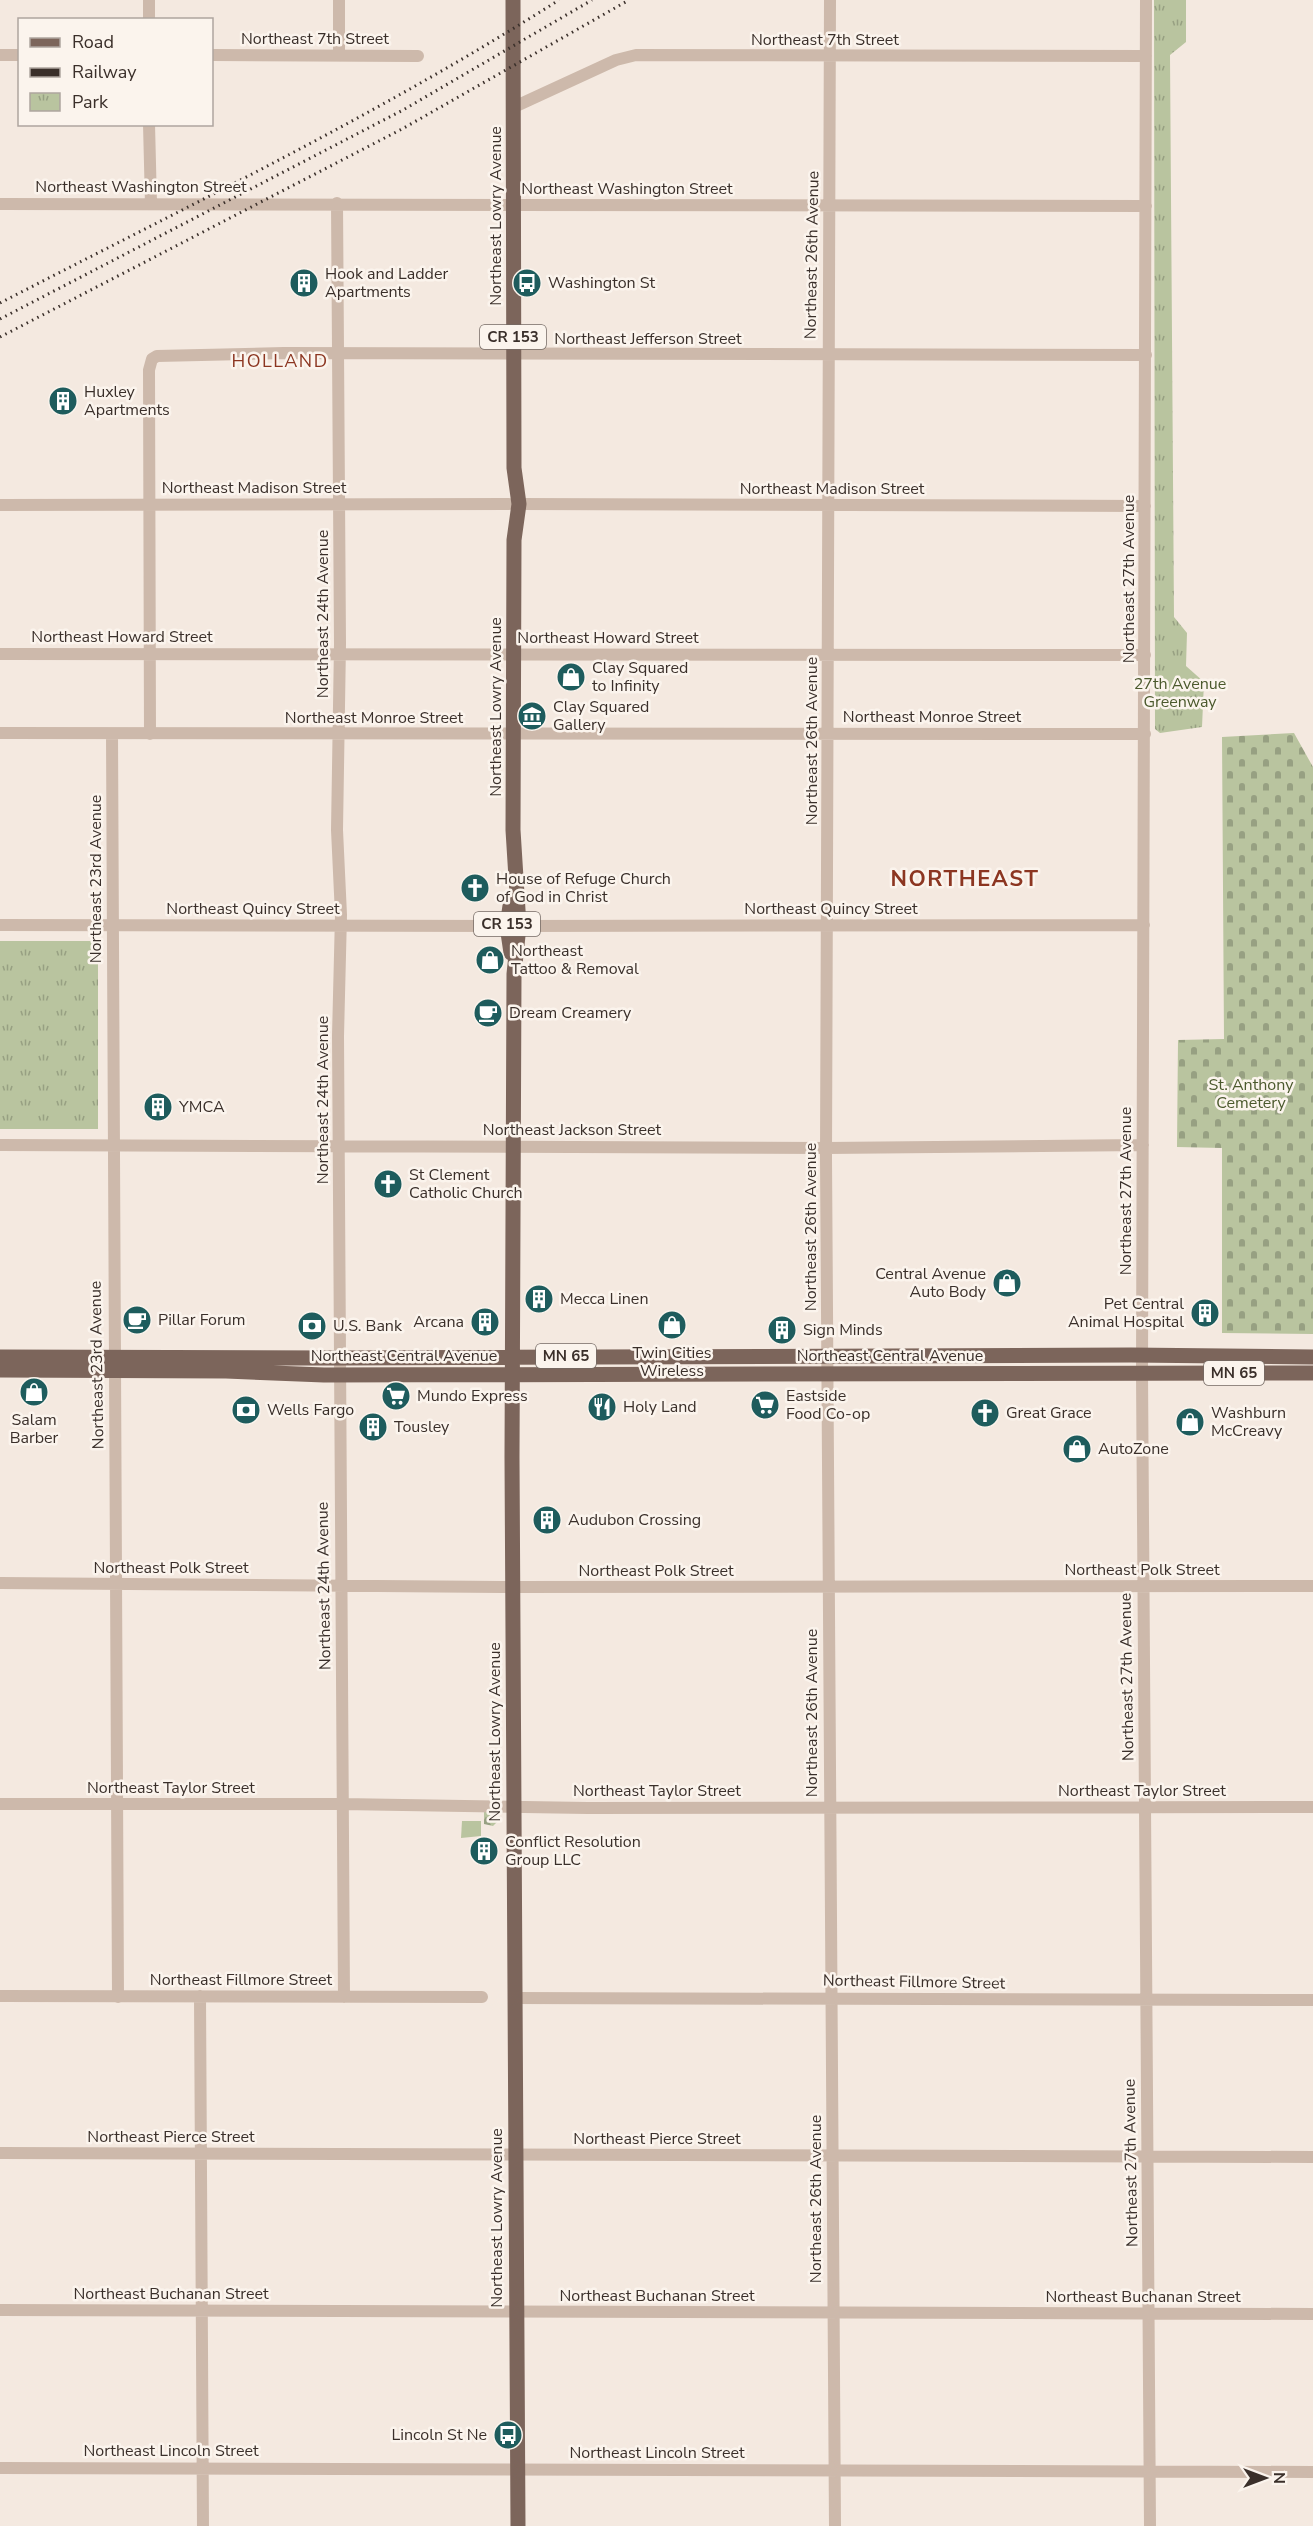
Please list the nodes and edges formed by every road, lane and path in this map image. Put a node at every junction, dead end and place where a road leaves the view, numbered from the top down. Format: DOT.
graph roads {
  1 [pos="149,0"];
  2 [pos="339,0"];
  3 [pos="513,0"];
  4 [pos="830,0"];
  5 [pos="1146,0"];
  6 [pos="149,18"];
  7 [pos="0,55"];
  8 [pos="18,55"];
  9 [pos="213,55"];
  10 [pos="339,55"];
  11 [pos="418,56"];
  12 [pos="830,56"];
  13 [pos="1146,56"];
  14 [pos="514,107"];
  15 [pos="149,126"];
  16 [pos="337,203"];
  17 [pos="0,204"];
  18 [pos="151,204"];
  19 [pos="514,205"];
  20 [pos="828,206"];
  21 [pos="1146,206"];
  22 [pos="340,354"];
  23 [pos="1146,355"];
  24 [pos="513,356"];
  25 [pos="827,357"];
  26 [pos="149,504"];
  27 [pos="340,504"];
  28 [pos="514,504"];
  29 [pos="0,505"];
  30 [pos="829,505"];
  31 [pos="1145,506"];
  32 [pos="340,653"];
  33 [pos="0,654"];
  34 [pos="151,654"];
  35 [pos="513,654"];
  36 [pos="829,655"];
  37 [pos="1145,655"];
  38 [pos="0,733"];
  39 [pos="112,734"];
  40 [pos="150,734"];
  41 [pos="338,734"];
  42 [pos="829,734"];
  43 [pos="1145,734"];
  44 [pos="514,735"];
  45 [pos="0,924"];
  46 [pos="828,925"];
  47 [pos="1144,925"];
  48 [pos="112,926"];
  49 [pos="341,926"];
  50 [pos="513,926"];
  51 [pos="0,1145"];
  52 [pos="114,1145"];
  53 [pos="1143,1145"];
  54 [pos="340,1146"];
  55 [pos="513,1146"];
  56 [pos="826,1148"];
  57 [pos="1143,1355"];
  58 [pos="512,1356"];
  59 [pos="828,1356"];
  60 [pos="0,1357"];
  61 [pos="1313,1357"];
  62 [pos="340,1358"];
  63 [pos="114,1364"];
  64 [pos="0,1370"];
  65 [pos="1142,1373"];
  66 [pos="1313,1373"];
  67 [pos="512,1374"];
  68 [pos="828,1374"];
  69 [pos="340,1375"];
  70 [pos="0,1584"];
  71 [pos="114,1585"];
  72 [pos="341,1585"];
  73 [pos="1313,1586"];
  74 [pos="513,1587"];
  75 [pos="828,1587"];
  76 [pos="1142,1587"];
  77 [pos="0,1804"];
  78 [pos="342,1804"];
  79 [pos="116,1805"];
  80 [pos="513,1806"];
  81 [pos="1313,1807"];
  82 [pos="829,1808"];
  83 [pos="1144,1808"];
  84 [pos="0,1996"];
  85 [pos="200,1996"];
  86 [pos="118,1997"];
  87 [pos="344,1997"];
  88 [pos="482,1997"];
  89 [pos="514,1998"];
  90 [pos="832,1998"];
  91 [pos="1145,2000"];
  92 [pos="1313,2000"];
  93 [pos="0,2153"];
  94 [pos="201,2153"];
  95 [pos="514,2155"];
  96 [pos="832,2156"];
  97 [pos="1147,2156"];
  98 [pos="1313,2157"];
  99 [pos="0,2310"];
  100 [pos="202,2311"];
  101 [pos="516,2312"];
  102 [pos="833,2313"];
  103 [pos="1149,2314"];
  104 [pos="1313,2314"];
  105 [pos="203,2467"];
  106 [pos="0,2468"];
  107 [pos="517,2469"];
  108 [pos="834,2470"];
  109 [pos="1150,2470"];
  110 [pos="1313,2472"];
  111 [pos="203,2526"];
  112 [pos="518,2526"];
  113 [pos="835,2526"];
  114 [pos="1150,2526"];
  1 -- 6 [label="street"];
  2 -- 10 [label="street"];
  3 -- 14 [label="main road, Northeast Lowry Avenue / CR 153"];
  4 -- 12 [label="street, Northeast 26th Avenue"];
  5 -- 13 [label="street, Northeast 27th Avenue"];
  7 -- 8 [label="street"];
  9 -- 10 [label="street, Northeast 7th Street"];
  10 -- 11 [label="street, Northeast 7th Street"];
  12 -- 13 [label="street, Northeast 7th Street"];
  12 -- 14 [label="street, Northeast 7th Street"];
  12 -- 20 [label="street, Northeast 26th Avenue"];
  13 -- 21 [label="street, Northeast 27th Avenue"];
  14 -- 19 [label="main road, Northeast Lowry Avenue / CR 153"];
  15 -- 18 [label="street"];
  16 -- 18 [label="street, Northeast Washington Street"];
  16 -- 19 [label="street, Northeast Washington Street"];
  16 -- 22 [label="street, Northeast 24th Avenue"];
  17 -- 18 [label="street, Northeast Washington Street"];
  19 -- 20 [label="street, Northeast Washington Street"];
  19 -- 24 [label="main road, Northeast Lowry Avenue / CR 153"];
  20 -- 21 [label="street, Northeast Washington Street"];
  20 -- 25 [label="street, Northeast 26th Avenue"];
  21 -- 23 [label="street, Northeast 27th Avenue"];
  22 -- 24 [label="street, Northeast Jefferson Street"];
  22 -- 26 [label="street, Northeast Jefferson Street"];
  22 -- 27 [label="street, Northeast 24th Avenue"];
  23 -- 25 [label="street, Northeast Jefferson Street"];
  23 -- 31 [label="street, Northeast 27th Avenue"];
  24 -- 25 [label="street, Northeast Jefferson Street"];
  24 -- 28 [label="main road, Northeast Lowry Avenue / CR 153"];
  25 -- 30 [label="street, Northeast 26th Avenue"];
  26 -- 27 [label="street, Northeast Madison Street"];
  26 -- 29 [label="street, Northeast Madison Street"];
  26 -- 34 [label="street"];
  27 -- 28 [label="street, Northeast Madison Street"];
  27 -- 32 [label="street, Northeast 24th Avenue"];
  28 -- 30 [label="street, Northeast Madison Street"];
  28 -- 35 [label="main road, Northeast Lowry Avenue / CR 153"];
  30 -- 31 [label="street, Northeast Madison Street"];
  30 -- 36 [label="street, Northeast 26th Avenue"];
  31 -- 37 [label="street, Northeast 27th Avenue"];
  32 -- 34 [label="street, Northeast Howard Street"];
  32 -- 35 [label="street, Northeast Howard Street"];
  32 -- 41 [label="street, Northeast 24th Avenue"];
  33 -- 34 [label="street, Northeast Howard Street"];
  34 -- 40 [label="street"];
  35 -- 36 [label="street, Northeast Howard Street"];
  35 -- 44 [label="main road, Northeast Lowry Avenue / CR 153"];
  36 -- 37 [label="street, Northeast Howard Street"];
  36 -- 42 [label="street, Northeast 26th Avenue"];
  37 -- 43 [label="street, Northeast 27th Avenue"];
  38 -- 39 [label="street, Northeast Monroe Street"];
  39 -- 40 [label="street, Northeast Monroe Street"];
  39 -- 48 [label="street, Northeast 23rd Avenue"];
  40 -- 41 [label="street, Northeast Monroe Street"];
  41 -- 44 [label="street, Northeast Monroe Street"];
  41 -- 49 [label="street, Northeast 24th Avenue"];
  42 -- 43 [label="street, Northeast Monroe Street"];
  42 -- 44 [label="street, Northeast Monroe Street"];
  42 -- 46 [label="street, Northeast 26th Avenue"];
  43 -- 47 [label="street, Northeast 27th Avenue"];
  44 -- 50 [label="main road, Northeast Lowry Avenue / CR 153"];
  45 -- 48 [label="street, Northeast Quincy Street"];
  46 -- 47 [label="street, Northeast Quincy Street"];
  46 -- 50 [label="street, Northeast Quincy Street"];
  46 -- 56 [label="street, Northeast 26th Avenue"];
  47 -- 53 [label="street, Northeast 27th Avenue"];
  48 -- 49 [label="street, Northeast Quincy Street"];
  48 -- 52 [label="street, Northeast 23rd Avenue"];
  49 -- 50 [label="street, Northeast Quincy Street"];
  49 -- 54 [label="street, Northeast 24th Avenue"];
  50 -- 55 [label="main road, Northeast Lowry Avenue / CR 153"];
  51 -- 52 [label="street, Northeast Jackson Street"];
  52 -- 54 [label="street, Northeast Jackson Street"];
  52 -- 63 [label="street, Northeast 23rd Avenue"];
  53 -- 56 [label="street, Northeast Jackson Street"];
  53 -- 57 [label="street, Northeast 27th Avenue"];
  54 -- 55 [label="street, Northeast Jackson Street"];
  54 -- 62 [label="street, Northeast 24th Avenue"];
  55 -- 56 [label="street, Northeast Jackson Street"];
  55 -- 58 [label="main road, Northeast Lowry Avenue / CR 153"];
  56 -- 59 [label="street, Northeast 26th Avenue"];
  57 -- 59 [label="main road, Northeast Central Avenue / MN 65"];
  57 -- 61 [label="main road, Northeast Central Avenue / MN 65"];
  57 -- 65 [label="street, Northeast 27th Avenue"];
  58 -- 59 [label="main road, Northeast Central Avenue / MN 65"];
  58 -- 62 [label="main road, Northeast Central Avenue / MN 65"];
  58 -- 67 [label="main road, Northeast Lowry Avenue / CR 153"];
  59 -- 68 [label="street, Northeast 26th Avenue"];
  60 -- 63 [label="main road, Northeast Central Avenue / MN 65"];
  62 -- 63 [label="main road, Northeast Central Avenue / MN 65"];
  62 -- 69 [label="street, Northeast 24th Avenue"];
  63 -- 64 [label="main road, Northeast Central Avenue / MN 65"];
  63 -- 69 [label="main road, Northeast Central Avenue / MN 65"];
  63 -- 71 [label="street, Northeast 23rd Avenue"];
  65 -- 66 [label="main road, Northeast Central Avenue / MN 65"];
  65 -- 68 [label="main road, Northeast Central Avenue / MN 65"];
  65 -- 76 [label="street, Northeast 27th Avenue"];
  67 -- 68 [label="main road, Northeast Central Avenue / MN 65"];
  67 -- 69 [label="main road, Northeast Central Avenue / MN 65"];
  67 -- 74 [label="main road, Northeast Lowry Avenue / CR 153"];
  68 -- 75 [label="street, Northeast 26th Avenue"];
  69 -- 72 [label="street, Northeast 24th Avenue"];
  70 -- 71 [label="street, Northeast Polk Street"];
  71 -- 72 [label="street, Northeast Polk Street"];
  71 -- 79 [label="street, Northeast 23rd Avenue"];
  72 -- 74 [label="street, Northeast Polk Street"];
  72 -- 78 [label="street, Northeast 24th Avenue"];
  73 -- 76 [label="street, Northeast Polk Street"];
  74 -- 75 [label="street, Northeast Polk Street"];
  74 -- 80 [label="main road, Northeast Lowry Avenue / CR 153"];
  75 -- 76 [label="street, Northeast Polk Street"];
  75 -- 82 [label="street, Northeast 26th Avenue"];
  76 -- 83 [label="street, Northeast 27th Avenue"];
  77 -- 79 [label="street, Northeast Taylor Street"];
  78 -- 79 [label="street, Northeast Taylor Street"];
  78 -- 80 [label="street, Northeast Taylor Street"];
  78 -- 87 [label="street, Northeast 24th Avenue"];
  79 -- 86 [label="street, Northeast 23rd Avenue"];
  80 -- 82 [label="street, Northeast Taylor Street"];
  80 -- 89 [label="main road, Northeast Lowry Avenue / CR 153"];
  81 -- 83 [label="street, Northeast Taylor Street"];
  82 -- 83 [label="street, Northeast Taylor Street"];
  82 -- 90 [label="street, Northeast 26th Avenue"];
  83 -- 91 [label="street, Northeast 27th Avenue"];
  84 -- 86 [label="street, Northeast Fillmore Street"];
  85 -- 86 [label="street, Northeast Fillmore Street"];
  85 -- 87 [label="street, Northeast Fillmore Street"];
  85 -- 94 [label="street"];
  87 -- 88 [label="street, Northeast Fillmore Street"];
  89 -- 90 [label="street, Northeast Fillmore Street"];
  89 -- 95 [label="main road, Northeast Lowry Avenue / CR 153"];
  90 -- 91 [label="street, Northeast Fillmore Street"];
  90 -- 96 [label="street, Northeast 26th Avenue"];
  91 -- 92 [label="street, Northeast Fillmore Street"];
  91 -- 97 [label="street, Northeast 27th Avenue"];
  93 -- 94 [label="street, Northeast Pierce Street"];
  94 -- 95 [label="street, Northeast Pierce Street"];
  94 -- 100 [label="street"];
  95 -- 96 [label="street, Northeast Pierce Street"];
  95 -- 101 [label="main road, Northeast Lowry Avenue / CR 153"];
  96 -- 97 [label="street, Northeast Pierce Street"];
  96 -- 102 [label="street, Northeast 26th Avenue"];
  97 -- 98 [label="street, Northeast Pierce Street"];
  97 -- 103 [label="street, Northeast 27th Avenue"];
  99 -- 100 [label="street, Northeast Buchanan Street"];
  100 -- 101 [label="street, Northeast Buchanan Street"];
  100 -- 105 [label="street"];
  101 -- 102 [label="street, Northeast Buchanan Street"];
  101 -- 107 [label="main road, Northeast Lowry Avenue / CR 153"];
  102 -- 103 [label="street, Northeast Buchanan Street"];
  102 -- 108 [label="street, Northeast 26th Avenue"];
  103 -- 104 [label="street, Northeast Buchanan Street"];
  103 -- 109 [label="street, Northeast 27th Avenue"];
  105 -- 106 [label="street, Northeast Lincoln Street"];
  105 -- 107 [label="street, Northeast Lincoln Street"];
  105 -- 111 [label="street"];
  107 -- 108 [label="street, Northeast Lincoln Street"];
  107 -- 112 [label="main road, Northeast Lowry Avenue / CR 153"];
  108 -- 109 [label="street, Northeast Lincoln Street"];
  108 -- 113 [label="street, Northeast 26th Avenue"];
  109 -- 110 [label="street, Northeast Lincoln Street"];
  109 -- 114 [label="street, Northeast 27th Avenue"];
}
